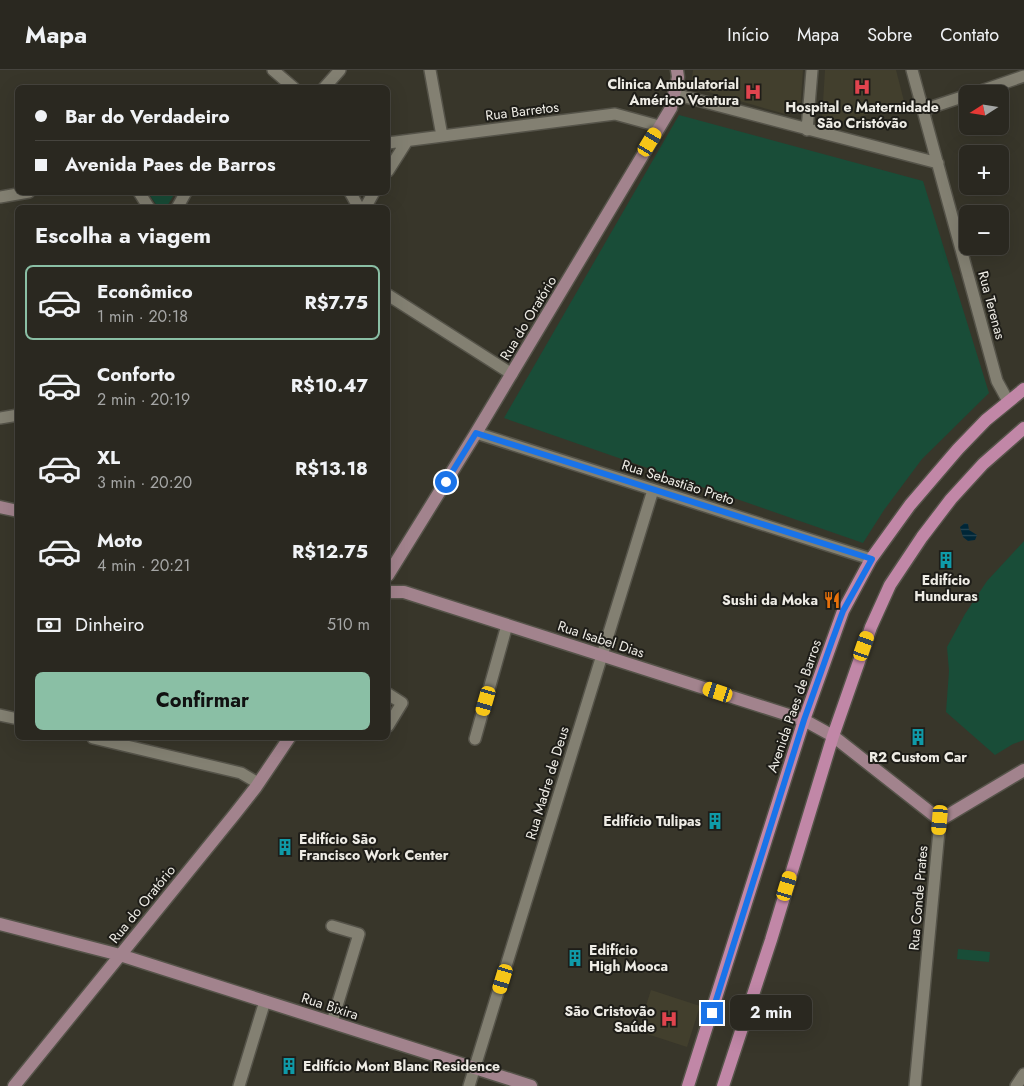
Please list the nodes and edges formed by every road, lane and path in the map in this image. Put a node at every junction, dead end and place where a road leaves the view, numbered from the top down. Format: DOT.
graph roads {
  1 [pos="273,70"];
  2 [pos="340,70"];
  3 [pos="430,70"];
  4 [pos="677,70"];
  5 [pos="812,70"];
  6 [pos="912,70"];
  7 [pos="1024,76"];
  8 [pos="290,85"];
  9 [pos="327,85"];
  10 [pos="998,85"];
  11 [pos="674,94"];
  12 [pos="959,98"];
  13 [pos="923,110"];
  14 [pos="659,126"];
  15 [pos="807,130"];
  16 [pos="442,136"];
  17 [pos="407,141"];
  18 [pos="390,143"];
  19 [pos="938,163"];
  20 [pos="390,169"];
  21 [pos="15,194"];
  22 [pos="0,197"];
  23 [pos="390,297"];
  24 [pos="512,374"];
  25 [pos="1024,389"];
  26 [pos="1008,401"];
  27 [pos="15,416"];
  28 [pos="0,418"];
  29 [pos="1024,428"];
  30 [pos="476,433"];
  31 [pos="653,490"];
  32 [pos="0,507"];
  33 [pos="15,510"];
  34 [pos="872,559"];
  35 [pos="390,572"];
  36 [pos="390,592"];
  37 [pos="507,625"];
  38 [pos="603,655"];
  39 [pos="390,695"];
  40 [pos="0,715"];
  41 [pos="15,718"];
  42 [pos="804,720"];
  43 [pos="390,723"];
  44 [pos="833,736"];
  45 [pos="101,740"];
  46 [pos="288,740"];
  47 [pos="475,740"];
  48 [pos="1024,770"];
  49 [pos="258,783"];
  50 [pos="940,820"];
  51 [pos="0,924"];
  52 [pos="332,926"];
  53 [pos="120,955"];
  54 [pos="265,1001"];
  55 [pos="332,1022"];
  56 [pos="475,1068"];
  57 [pos="1024,1074"];
  58 [pos="14,1086"];
  59 [pos="238,1086"];
  60 [pos="469,1086"];
  61 [pos="531,1086"];
  62 [pos="688,1086"];
  63 [pos="723,1086"];
  64 [pos="915,1086"];
  65 [pos="1016,1086"];
  1 -- 8 [label="street"];
  2 -- 9 [label="street"];
  3 -- 16 [label="street"];
  4 -- 11 [label="street, Rua do Oratório"];
  5 -- 15 [label="street"];
  6 -- 13 [label="street, Rua Terenas"];
  7 -- 10 [label="street"];
  11 -- 14 [label="street, Rua do Oratório"];
  11 -- 15 [label="street"];
  12 -- 13 [label="street"];
  13 -- 19 [label="street, Rua Terenas"];
  14 -- 16 [label="street, Rua Barretos"];
  14 -- 24 [label="street, Rua do Oratório"];
  15 -- 19 [label="street"];
  16 -- 17 [label="street, Rua Barretos"];
  17 -- 18 [label="street, Rua Barretos"];
  17 -- 20 [label="street"];
  19 -- 26 [label="street, Rua Terenas"];
  21 -- 22 [label="street"];
  23 -- 24 [label="street"];
  24 -- 30 [label="street, Rua do Oratório"];
  25 -- 26 [label="main road, Avenida Paes de Barros"];
  26 -- 34 [label="main road, Avenida Paes de Barros"];
  27 -- 28 [label="street"];
  29 -- 44 [label="main road"];
  30 -- 31 [label="street, Rua Sebastião Preto"];
  30 -- 35 [label="street, Rua do Oratório"];
  31 -- 34 [label="street, Rua Sebastião Preto"];
  31 -- 38 [label="street, Rua Madre de Deus"];
  32 -- 33 [label="street"];
  34 -- 42 [label="main road, Avenida Paes de Barros"];
  36 -- 37 [label="street, Rua Isabel Dias"];
  37 -- 38 [label="street, Rua Isabel Dias"];
  37 -- 47 [label="street"];
  38 -- 42 [label="street, Rua Isabel Dias"];
  38 -- 56 [label="street, Rua Madre de Deus"];
  39 -- 43 [label="street"];
  40 -- 41 [label="street"];
  42 -- 44 [label="street"];
  42 -- 62 [label="main road, Avenida Paes de Barros"];
  44 -- 50 [label="street"];
  44 -- 63 [label="main road"];
  45 -- 49 [label="street"];
  46 -- 49 [label="street, Rua do Oratório"];
  48 -- 50 [label="street"];
  49 -- 53 [label="street, Rua do Oratório"];
  50 -- 64 [label="street, Rua Conde Prates"];
  51 -- 53 [label="street, Rua Bixira"];
  52 -- 55 [label="street"];
  53 -- 54 [label="street, Rua Bixira"];
  53 -- 58 [label="street, Rua do Oratório"];
  54 -- 55 [label="street, Rua Bixira"];
  54 -- 59 [label="street"];
  55 -- 56 [label="street, Rua Bixira"];
  56 -- 60 [label="street, Rua Madre de Deus"];
  56 -- 61 [label="street, Rua Bixira"];
  57 -- 65 [label="street"];
}
